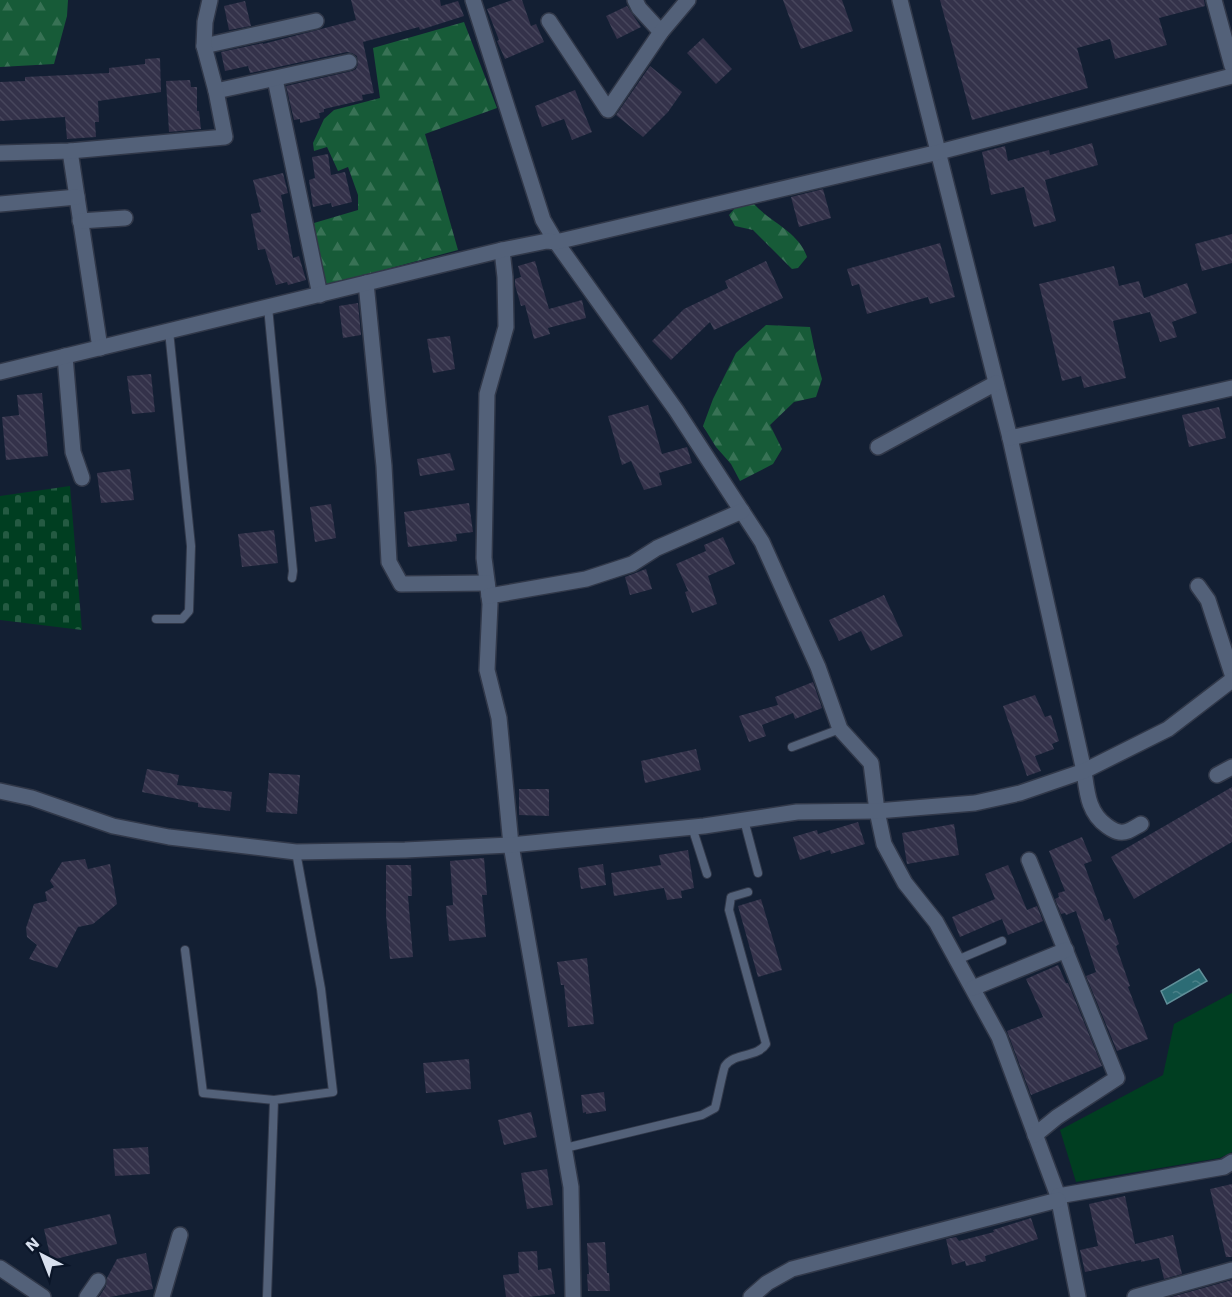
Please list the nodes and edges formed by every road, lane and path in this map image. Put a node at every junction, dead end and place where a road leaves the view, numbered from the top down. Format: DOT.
graph roads {
  1 [pos="210,0"];
  2 [pos="473,0"];
  3 [pos="635,0"];
  4 [pos="687,0"];
  5 [pos="900,0"];
  6 [pos="1214,0"];
  7 [pos="316,21"];
  8 [pos="549,21"];
  9 [pos="661,32"];
  10 [pos="204,46"];
  11 [pos="349,62"];
  12 [pos="1232,66"];
  13 [pos="1232,76"];
  14 [pos="274,79"];
  15 [pos="216,92"];
  16 [pos="70,151"];
  17 [pos="939,152"];
  18 [pos="0,153"];
  19 [pos="77,197"];
  20 [pos="0,204"];
  21 [pos="125,218"];
  22 [pos="80,221"];
  23 [pos="556,242"];
  24 [pos="502,250"];
  25 [pos="366,283"];
  26 [pos="320,295"];
  27 [pos="268,307"];
  28 [pos="169,331"];
  29 [pos="100,348"];
  30 [pos="65,356"];
  31 [pos="0,372"];
  32 [pos="996,383"];
  33 [pos="1232,388"];
  34 [pos="1010,438"];
  35 [pos="878,447"];
  36 [pos="81,478"];
  37 [pos="742,511"];
  38 [pos="292,578"];
  39 [pos="1198,586"];
  40 [pos="488,590"];
  41 [pos="156,619"];
  42 [pos="1232,674"];
  43 [pos="1232,680"];
  44 [pos="840,729"];
  45 [pos="792,747"];
  46 [pos="1232,767"];
  47 [pos="1084,771"];
  48 [pos="1216,775"];
  49 [pos="0,791"];
  50 [pos="877,811"];
  51 [pos="744,820"];
  52 [pos="1141,824"];
  53 [pos="692,827"];
  54 [pos="511,845"];
  55 [pos="296,852"];
  56 [pos="1029,860"];
  57 [pos="758,873"];
  58 [pos="707,874"];
  59 [pos="748,892"];
  60 [pos="1002,941"];
  61 [pos="185,950"];
  62 [pos="1066,950"];
  63 [pos="957,960"];
  64 [pos="974,988"];
  65 [pos="274,1100"];
  66 [pos="1035,1135"];
  67 [pos="565,1148"];
  68 [pos="1232,1162"];
  69 [pos="1058,1198"];
  70 [pos="180,1235"];
  71 [pos="0,1268"];
  72 [pos="1232,1270"];
  73 [pos="98,1281"];
  74 [pos="23,1291"];
  75 [pos="43,1297"];
  76 [pos="87,1297"];
  77 [pos="162,1297"];
  78 [pos="267,1297"];
  79 [pos="573,1297"];
  80 [pos="751,1297"];
  81 [pos="1078,1297"];
  82 [pos="1135,1297"];
  1 -- 10 [label="street"];
  2 -- 23 [label="street"];
  3 -- 9 [label="street"];
  4 -- 9 [label="street"];
  5 -- 17 [label="street"];
  6 -- 12 [label="street"];
  7 -- 10 [label="street"];
  8 -- 9 [label="street"];
  10 -- 15 [label="street"];
  11 -- 14 [label="street"];
  13 -- 17 [label="street"];
  14 -- 15 [label="street"];
  14 -- 26 [label="street"];
  15 -- 16 [label="street"];
  16 -- 18 [label="street"];
  16 -- 19 [label="street"];
  17 -- 23 [label="street"];
  17 -- 32 [label="street"];
  19 -- 20 [label="street"];
  19 -- 22 [label="street"];
  21 -- 22 [label="street"];
  22 -- 29 [label="street"];
  23 -- 24 [label="street"];
  23 -- 37 [label="street"];
  24 -- 25 [label="street"];
  24 -- 40 [label="street"];
  25 -- 26 [label="street"];
  25 -- 40 [label="street"];
  26 -- 27 [label="street"];
  27 -- 28 [label="street"];
  27 -- 38 [label="lane"];
  28 -- 29 [label="street"];
  28 -- 41 [label="lane"];
  29 -- 30 [label="street"];
  30 -- 31 [label="street"];
  30 -- 36 [label="street"];
  32 -- 34 [label="street"];
  32 -- 35 [label="street"];
  33 -- 34 [label="street"];
  34 -- 47 [label="street"];
  37 -- 40 [label="street"];
  37 -- 44 [label="street"];
  39 -- 42 [label="street"];
  40 -- 54 [label="street"];
  43 -- 47 [label="street"];
  44 -- 45 [label="lane"];
  44 -- 50 [label="street"];
  46 -- 48 [label="street"];
  47 -- 50 [label="street"];
  47 -- 52 [label="street"];
  49 -- 55 [label="street"];
  50 -- 51 [label="street"];
  50 -- 63 [label="street"];
  51 -- 53 [label="street"];
  51 -- 57 [label="lane"];
  53 -- 54 [label="street"];
  53 -- 58 [label="lane"];
  54 -- 55 [label="street"];
  54 -- 67 [label="street"];
  55 -- 65 [label="lane"];
  56 -- 62 [label="street"];
  59 -- 67 [label="lane"];
  60 -- 63 [label="lane"];
  61 -- 65 [label="lane"];
  62 -- 64 [label="street"];
  62 -- 66 [label="street"];
  63 -- 64 [label="street"];
  64 -- 66 [label="street"];
  65 -- 78 [label="lane"];
  66 -- 69 [label="street"];
  67 -- 79 [label="street"];
  68 -- 69 [label="street"];
  69 -- 80 [label="street"];
  69 -- 81 [label="street"];
  70 -- 77 [label="street"];
  71 -- 74 [label="street"];
  72 -- 82 [label="street"];
  73 -- 76 [label="street"];
  74 -- 75 [label="street"];
}
